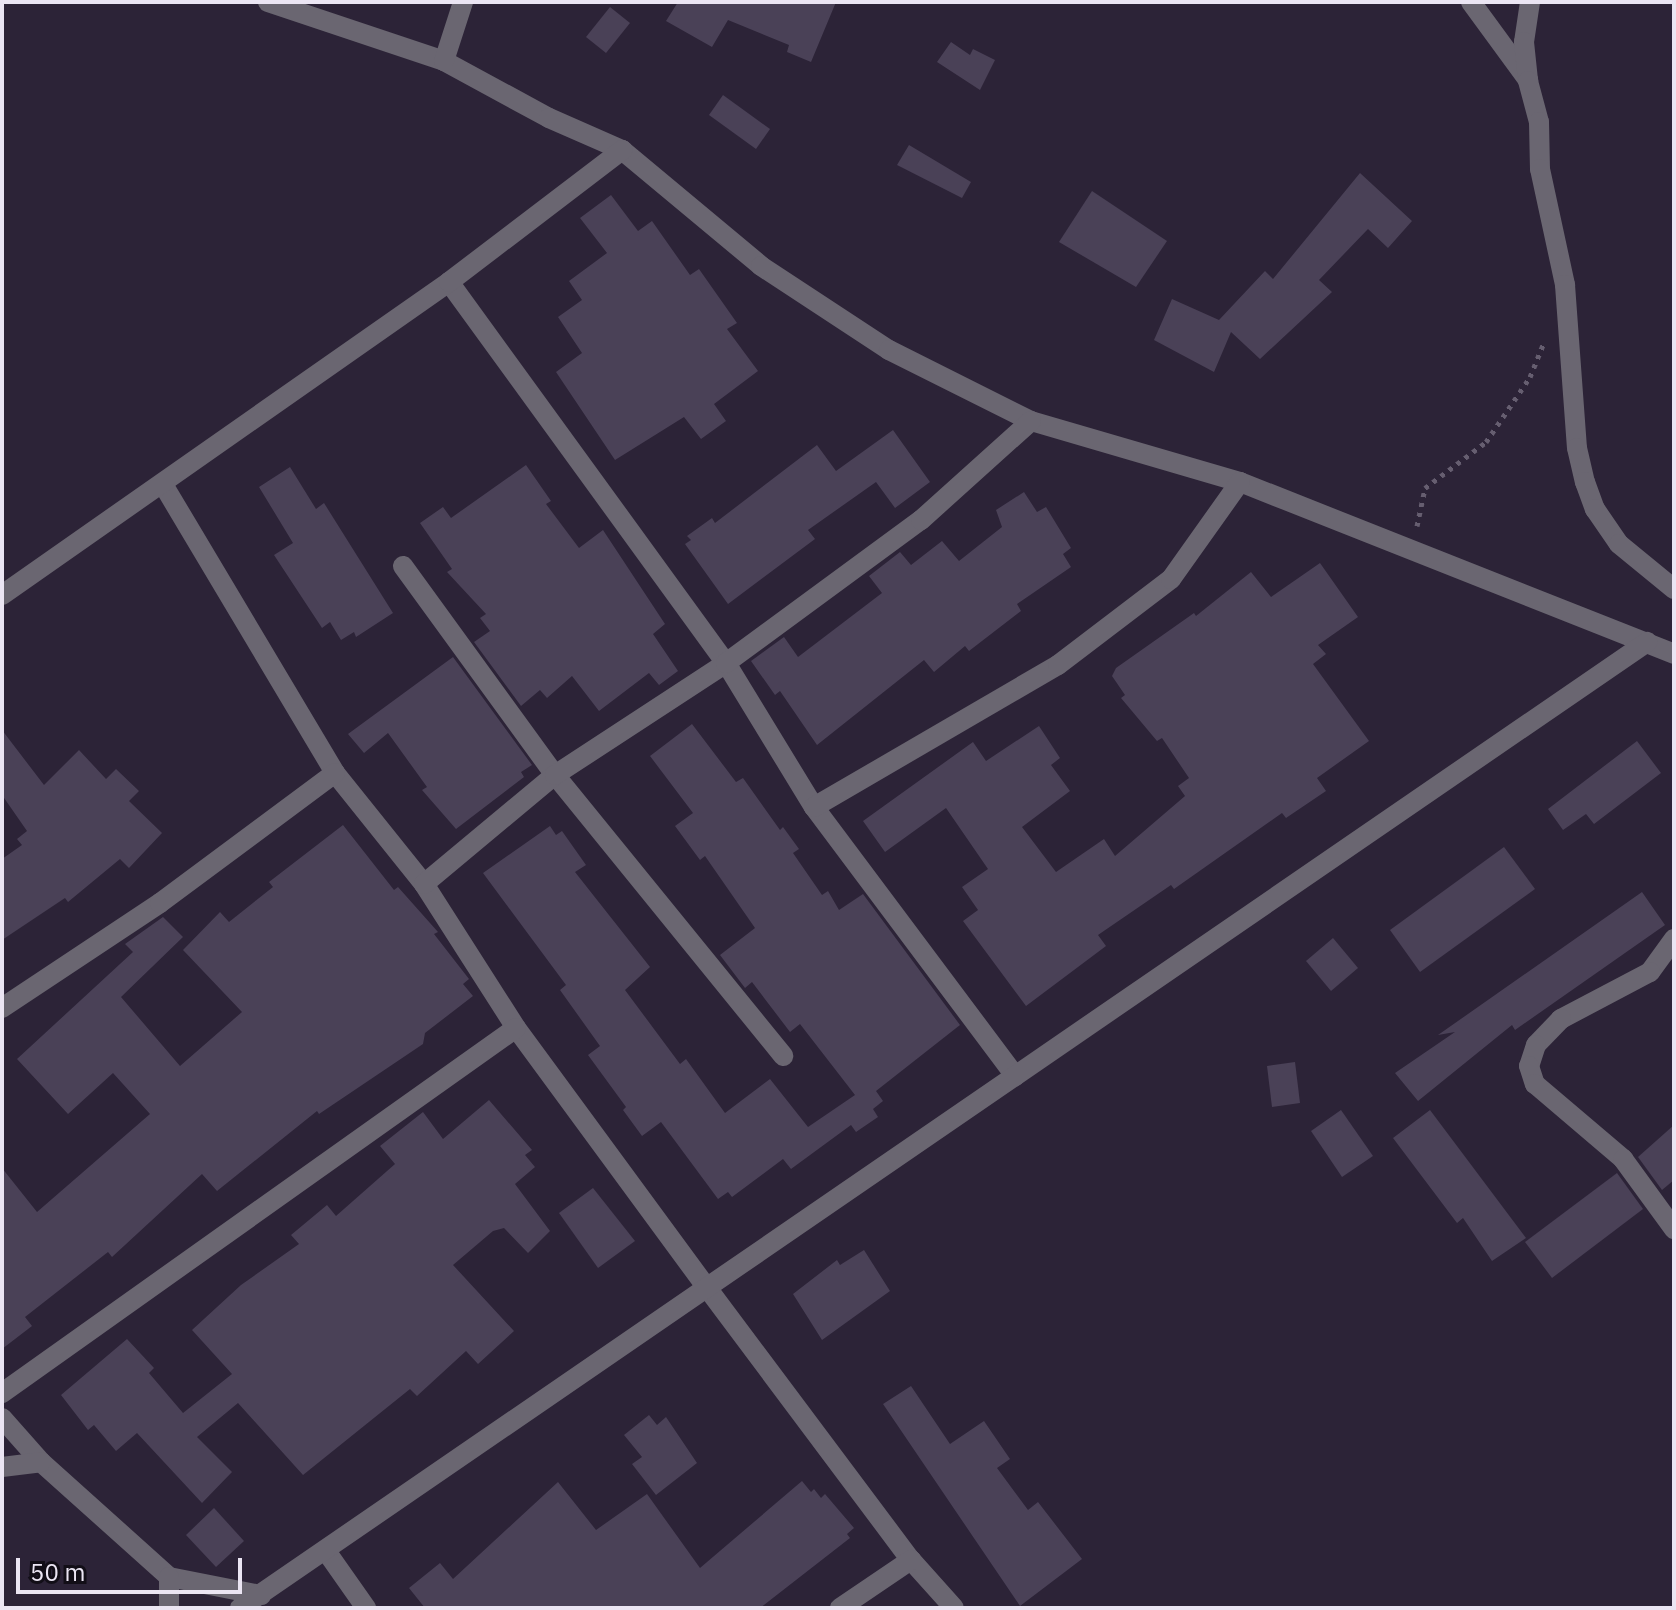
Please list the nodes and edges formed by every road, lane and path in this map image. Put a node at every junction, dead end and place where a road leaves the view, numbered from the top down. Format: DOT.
graph roads {
  1 [pos="268,2"];
  2 [pos="463,2"];
  3 [pos="1471,2"];
  4 [pos="1530,2"];
  5 [pos="444,61"];
  6 [pos="1528,81"];
  7 [pos="622,150"];
  8 [pos="449,282"];
  9 [pos="1545,337"];
  10 [pos="1031,421"];
  11 [pos="1240,482"];
  12 [pos="164,486"];
  13 [pos="1415,551"];
  14 [pos="403,566"];
  15 [pos="1674,589"];
  16 [pos="2,595"];
  17 [pos="1647,642"];
  18 [pos="1674,654"];
  19 [pos="726,663"];
  20 [pos="335,773"];
  21 [pos="555,775"];
  22 [pos="814,807"];
  23 [pos="424,884"];
  24 [pos="1674,939"];
  25 [pos="2,1008"];
  26 [pos="516,1028"];
  27 [pos="783,1056"];
  28 [pos="1015,1076"];
  29 [pos="1674,1229"];
  30 [pos="708,1289"];
  31 [pos="2,1393"];
  32 [pos="2,1418"];
  33 [pos="41,1462"];
  34 [pos="2,1467"];
  35 [pos="326,1551"];
  36 [pos="911,1560"];
  37 [pos="169,1577"];
  38 [pos="261,1595"];
  39 [pos="169,1608"];
  40 [pos="240,1608"];
  41 [pos="366,1608"];
  42 [pos="840,1608"];
  43 [pos="954,1608"];
  1 -- 5 [label="street"];
  2 -- 5 [label="street"];
  3 -- 6 [label="street"];
  4 -- 6 [label="street"];
  5 -- 7 [label="street"];
  6 -- 15 [label="street"];
  7 -- 8 [label="street"];
  7 -- 10 [label="street"];
  8 -- 12 [label="street"];
  8 -- 19 [label="street"];
  9 -- 13 [label="path"];
  10 -- 11 [label="street"];
  10 -- 19 [label="street"];
  11 -- 13 [label="street"];
  11 -- 22 [label="street"];
  12 -- 16 [label="street"];
  12 -- 20 [label="street"];
  13 -- 17 [label="street"];
  14 -- 21 [label="street"];
  17 -- 18 [label="street"];
  17 -- 28 [label="street"];
  19 -- 21 [label="street"];
  19 -- 22 [label="street"];
  20 -- 23 [label="street"];
  20 -- 25 [label="street"];
  21 -- 23 [label="street"];
  21 -- 27 [label="street"];
  22 -- 28 [label="street"];
  23 -- 26 [label="street"];
  24 -- 29 [label="street"];
  26 -- 30 [label="street"];
  26 -- 31 [label="street"];
  28 -- 30 [label="street"];
  30 -- 35 [label="street"];
  30 -- 36 [label="street"];
  32 -- 33 [label="street"];
  33 -- 34 [label="street"];
  33 -- 37 [label="street"];
  35 -- 38 [label="street"];
  35 -- 41 [label="street"];
  36 -- 42 [label="street"];
  36 -- 43 [label="street"];
  37 -- 38 [label="street"];
  37 -- 39 [label="street"];
  38 -- 40 [label="street"];
}
